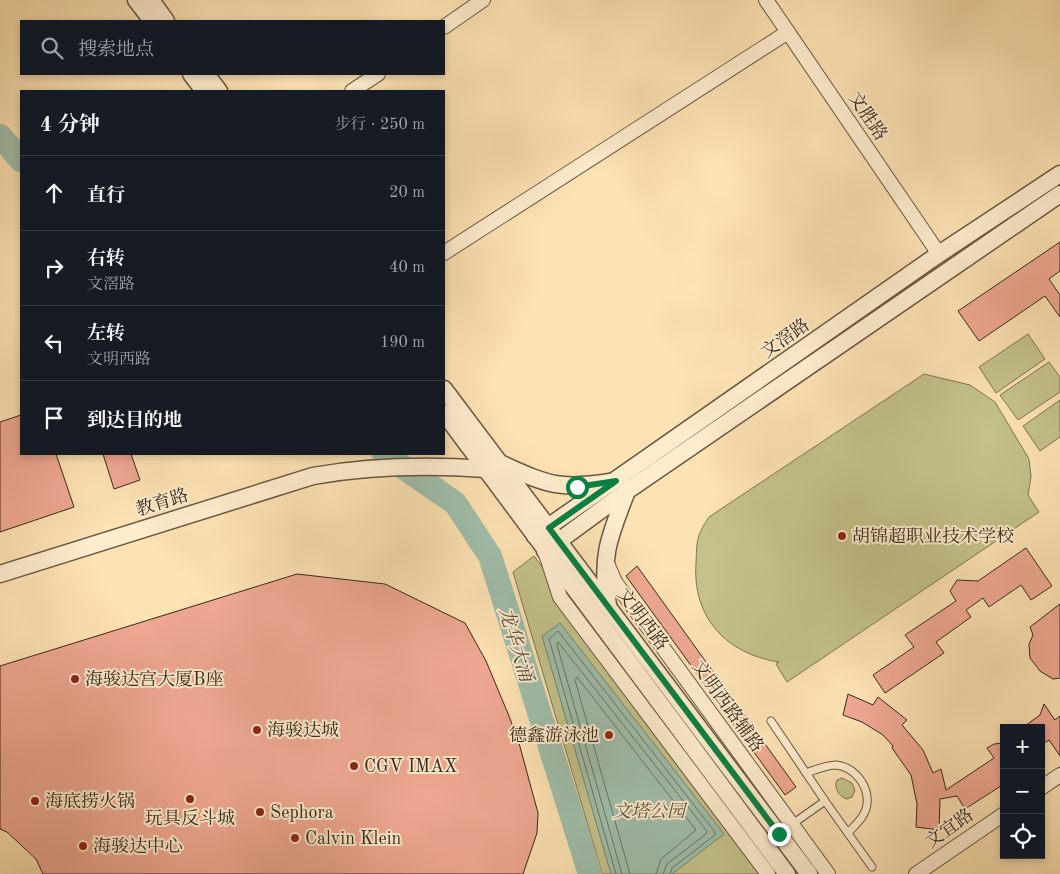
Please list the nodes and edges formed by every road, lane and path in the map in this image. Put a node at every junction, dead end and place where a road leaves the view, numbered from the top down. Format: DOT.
graph roads {
  1 [pos="483,0"];
  2 [pos="766,0"];
  3 [pos="139,1"];
  4 [pos="151,20"];
  5 [pos="165,20"];
  6 [pos="445,26"];
  7 [pos="788,32"];
  8 [pos="192,75"];
  9 [pos="207,75"];
  10 [pos="376,75"];
  11 [pos="203,90"];
  12 [pos="218,90"];
  13 [pos="354,90"];
  14 [pos="1060,174"];
  15 [pos="1060,194"];
  16 [pos="445,252"];
  17 [pos="939,254"];
  18 [pos="445,391"];
  19 [pos="445,414"];
  20 [pos="493,466"];
  21 [pos="621,486"];
  22 [pos="549,528"];
  23 [pos="535,536"];
  24 [pos="559,542"];
  25 [pos="546,550"];
  26 [pos="605,556"];
  27 [pos="0,574"];
  28 [pos="609,607"];
  29 [pos="771,721"];
  30 [pos="806,773"];
  31 [pos="1060,775"];
  32 [pos="1045,785"];
  33 [pos="825,801"];
  34 [pos="1000,817"];
  35 [pos="786,830"];
  36 [pos="848,833"];
  37 [pos="872,867"];
  38 [pos="768,874"];
  39 [pos="787,874"];
  40 [pos="809,874"];
  41 [pos="828,874"];
  42 [pos="916,874"];
  1 -- 6 [label="street"];
  2 -- 7 [label="street, 文胜路"];
  3 -- 4 [label="street"];
  3 -- 5 [label="street"];
  7 -- 16 [label="street"];
  7 -- 17 [label="street, 文胜路"];
  8 -- 11 [label="street"];
  9 -- 12 [label="street"];
  10 -- 13 [label="street"];
  14 -- 17 [label="street, 文滘路"];
  15 -- 21 [label="street, 文滘路"];
  17 -- 21 [label="street, 文滘路"];
  18 -- 20 [label="street, 文明西路"];
  19 -- 20 [label="street, 文明西路"];
  20 -- 21 [label="street"];
  20 -- 22 [label="street, 文明西路"];
  20 -- 23 [label="street, 文明西路"];
  20 -- 27 [label="street, 教育路"];
  21 -- 22 [label="street, 文滘路"];
  21 -- 24 [label="street, 文滘路"];
  21 -- 26 [label="street"];
  22 -- 23 [label="street, 文滘路"];
  22 -- 24 [label="street, 文明西路"];
  23 -- 25 [label="street, 文明西路"];
  24 -- 25 [label="street, 文滘路"];
  24 -- 28 [label="street, 文明西路"];
  25 -- 38 [label="street"];
  25 -- 39 [label="street, 文明西路"];
  26 -- 28 [label="street"];
  26 -- 35 [label="street, 文明西路辅路"];
  28 -- 35 [label="street, 文明西路"];
  29 -- 30 [label="lane"];
  30 -- 33 [label="lane"];
  30 -- 36 [label="lane"];
  31 -- 32 [label="street"];
  33 -- 35 [label="lane"];
  33 -- 36 [label="lane"];
  34 -- 42 [label="street, 文宜路"];
  35 -- 40 [label="street, 文明西路"];
  35 -- 41 [label="street, 文明西路辅路"];
  36 -- 37 [label="lane"];
}
